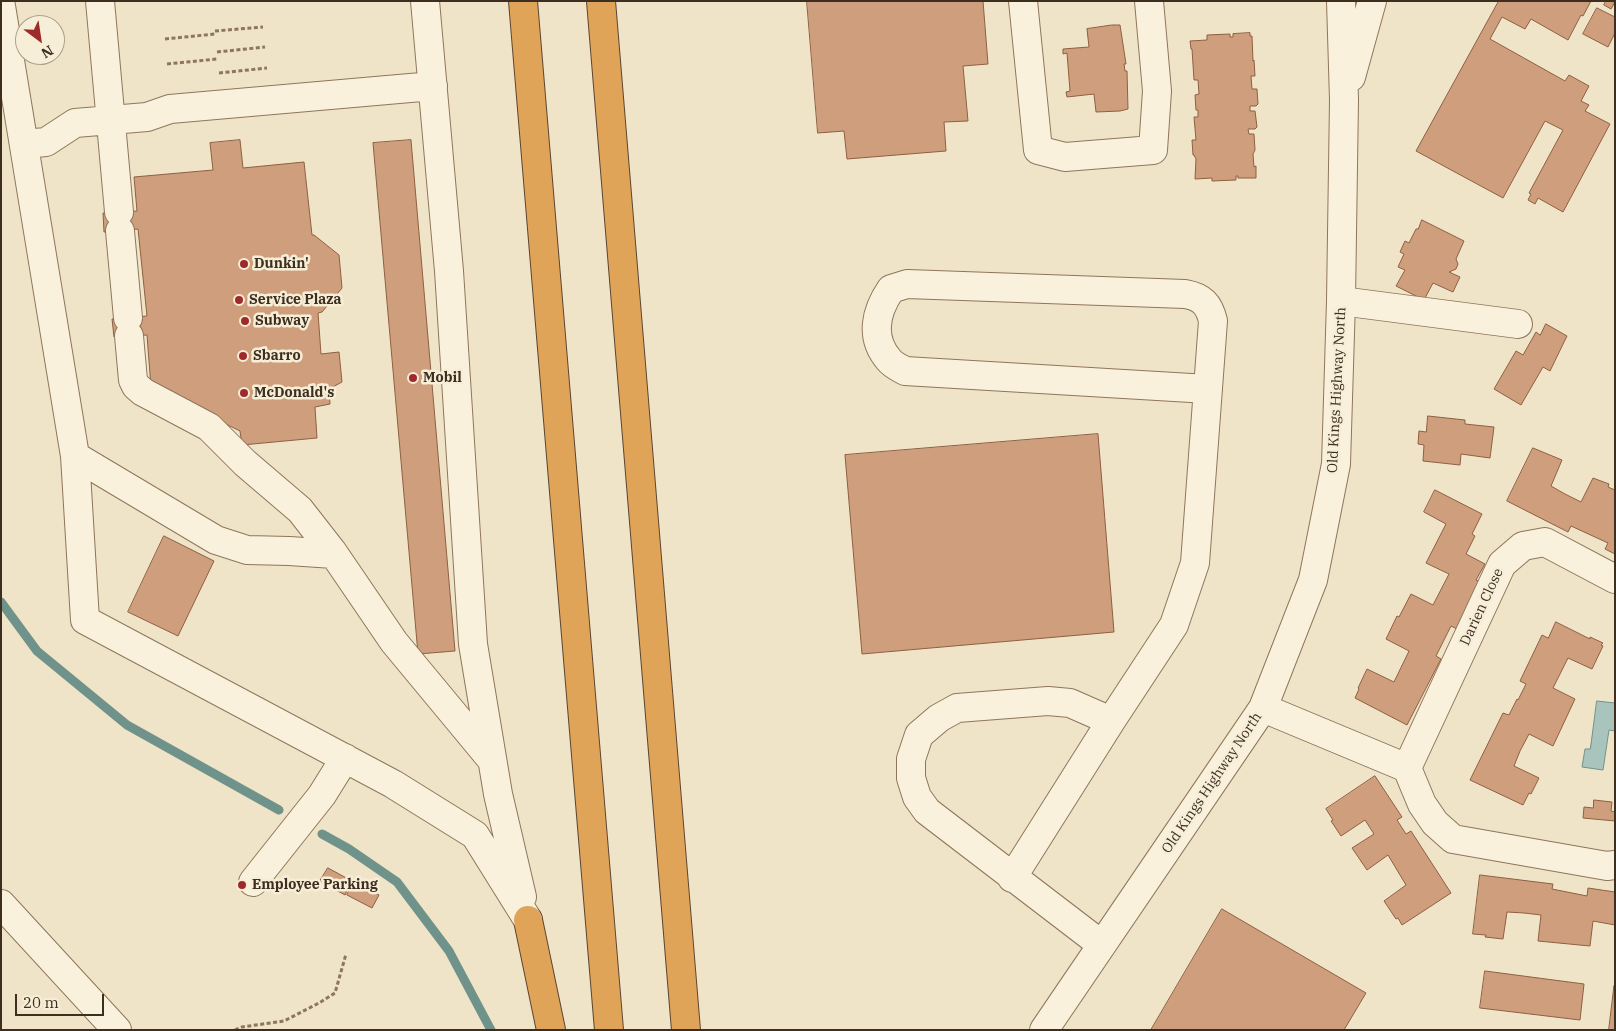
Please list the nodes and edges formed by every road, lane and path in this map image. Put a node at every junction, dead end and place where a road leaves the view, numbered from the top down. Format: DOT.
graph roads {
  1 [pos="100,1"];
  2 [pos="425,1"];
  3 [pos="523,1"];
  4 [pos="601,1"];
  5 [pos="1023,1"];
  6 [pos="1149,1"];
  7 [pos="1341,1"];
  8 [pos="1372,1"];
  9 [pos="1,6"];
  10 [pos="263,26"];
  11 [pos="165,39"];
  12 [pos="265,47"];
  13 [pos="217,52"];
  14 [pos="217,58"];
  15 [pos="167,64"];
  16 [pos="267,68"];
  17 [pos="219,73"];
  18 [pos="433,86"];
  19 [pos="1344,100"];
  20 [pos="111,120"];
  21 [pos="24,144"];
  22 [pos="1341,301"];
  23 [pos="1518,324"];
  24 [pos="1208,389"];
  25 [pos="75,456"];
  26 [pos="334,554"];
  27 [pos="1615,579"];
  28 [pos="1263,708"];
  29 [pos="1111,721"];
  30 [pos="345,758"];
  31 [pos="492,760"];
  32 [pos="1407,768"];
  33 [pos="1615,865"];
  34 [pos="1012,878"];
  35 [pos="253,882"];
  36 [pos="1,904"];
  37 [pos="528,920"];
  38 [pos="1102,945"];
  39 [pos="346,954"];
  40 [pos="1047,1029"];
  41 [pos="117,1030"];
  42 [pos="236,1030"];
  43 [pos="551,1030"];
  44 [pos="609,1030"];
  45 [pos="686,1030"];
  1 -- 20 [label="street"];
  2 -- 18 [label="street"];
  3 -- 44 [label="highway"];
  4 -- 45 [label="highway"];
  5 -- 6 [label="street"];
  7 -- 19 [label="street, Old Kings Highway North"];
  8 -- 19 [label="street"];
  9 -- 21 [label="street"];
  10 -- 11 [label="path"];
  12 -- 13 [label="path"];
  14 -- 15 [label="path"];
  16 -- 17 [label="path"];
  18 -- 20 [label="street"];
  18 -- 31 [label="street"];
  19 -- 22 [label="street, Old Kings Highway North"];
  20 -- 21 [label="street"];
  20 -- 26 [label="street"];
  21 -- 25 [label="street"];
  22 -- 23 [label="street"];
  22 -- 28 [label="street, Old Kings Highway North"];
  24 -- 24 [label="street"];
  24 -- 29 [label="street"];
  25 -- 26 [label="street"];
  25 -- 30 [label="street"];
  26 -- 31 [label="street"];
  27 -- 32 [label="street, Darien Close"];
  28 -- 32 [label="street"];
  28 -- 38 [label="street, Old Kings Highway North"];
  29 -- 34 [label="street"];
  29 -- 34 [label="street"];
  30 -- 35 [label="street"];
  30 -- 37 [label="street"];
  31 -- 37 [label="street"];
  32 -- 33 [label="street"];
  34 -- 38 [label="street"];
  36 -- 41 [label="street"];
  37 -- 43 [label="highway"];
  38 -- 40 [label="street, Old Kings Highway North"];
  39 -- 42 [label="path"];
}
